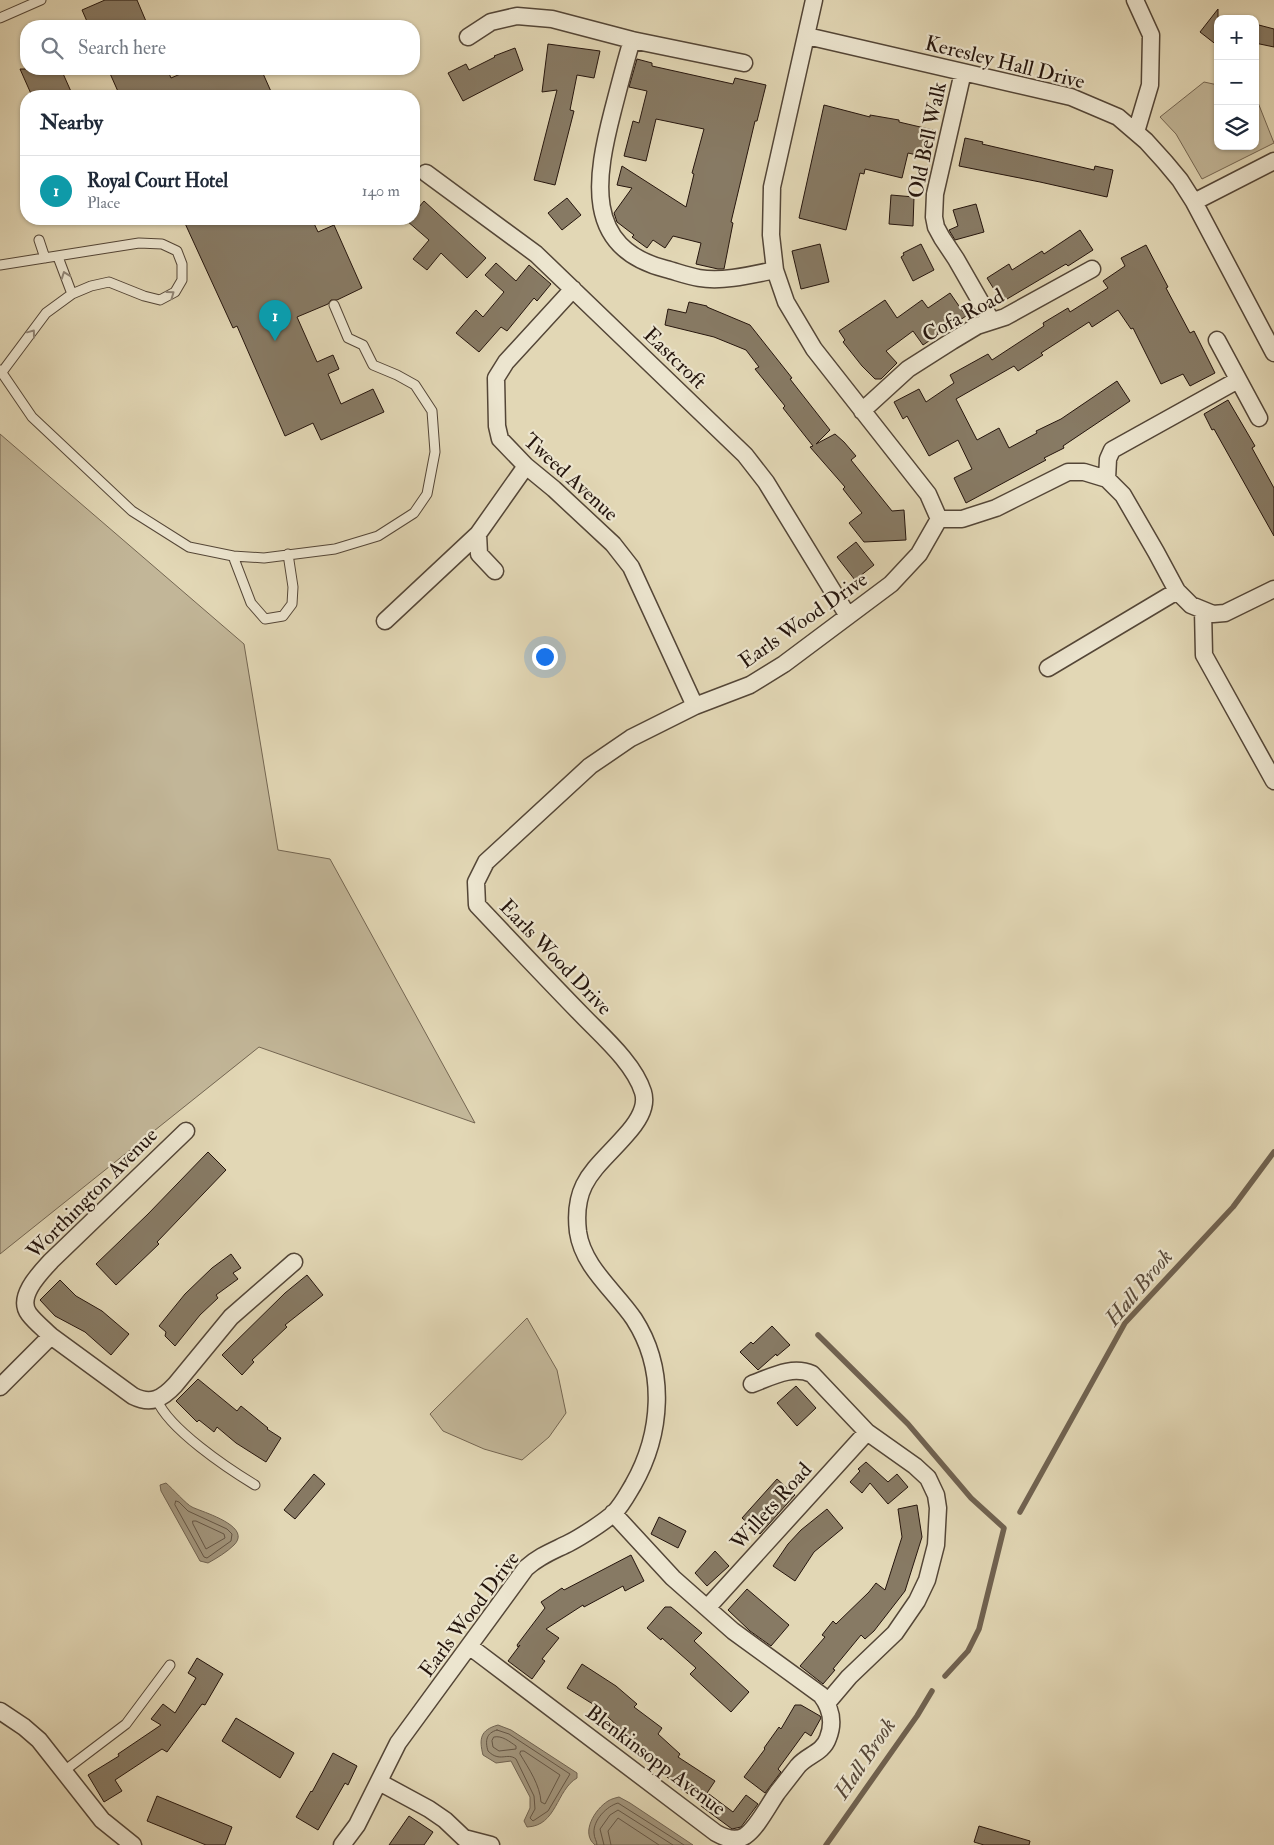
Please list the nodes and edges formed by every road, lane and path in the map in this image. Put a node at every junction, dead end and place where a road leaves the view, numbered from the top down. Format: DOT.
graph roads {
  1 [pos="41,0"];
  2 [pos="814,0"];
  3 [pos="1135,0"];
  4 [pos="0,18"];
  5 [pos="807,36"];
  6 [pos="468,37"];
  7 [pos="632,40"];
  8 [pos="744,63"];
  9 [pos="963,72"];
  10 [pos="1136,132"];
  11 [pos="1274,162"];
  12 [pos="426,173"];
  13 [pos="1194,202"];
  14 [pos="38,240"];
  15 [pos="58,257"];
  16 [pos="46,258"];
  17 [pos="0,265"];
  18 [pos="1092,269"];
  19 [pos="774,270"];
  20 [pos="573,289"];
  21 [pos="72,294"];
  22 [pos="334,304"];
  23 [pos="991,320"];
  24 [pos="1217,340"];
  25 [pos="1274,353"];
  26 [pos="1,371"];
  27 [pos="1238,380"];
  28 [pos="862,410"];
  29 [pos="1259,418"];
  30 [pos="526,466"];
  31 [pos="1107,479"];
  32 [pos="939,519"];
  33 [pos="478,534"];
  34 [pos="288,554"];
  35 [pos="233,556"];
  36 [pos="495,571"];
  37 [pos="1274,589"];
  38 [pos="1177,591"];
  39 [pos="1203,610"];
  40 [pos="848,616"];
  41 [pos="385,621"];
  42 [pos="1048,668"];
  43 [pos="695,706"];
  44 [pos="1274,781"];
  45 [pos="186,1131"];
  46 [pos="294,1262"];
  47 [pos="51,1336"];
  48 [pos="752,1384"];
  49 [pos="0,1387"];
  50 [pos="157,1400"];
  51 [pos="867,1432"];
  52 [pos="255,1485"];
  53 [pos="613,1513"];
  54 [pos="707,1608"];
  55 [pos="469,1646"];
  56 [pos="170,1665"];
  57 [pos="827,1703"];
  58 [pos="0,1711"];
  59 [pos="64,1771"];
  60 [pos="379,1782"];
  61 [pos="133,1845"];
  62 [pos="342,1845"];
  63 [pos="491,1845"];
  1 -- 4 [label="lane"];
  2 -- 5 [label="street"];
  3 -- 10 [label="street"];
  5 -- 9 [label="street, Keresley Hall Drive"];
  5 -- 19 [label="street"];
  6 -- 7 [label="street"];
  7 -- 8 [label="street"];
  7 -- 19 [label="street"];
  9 -- 10 [label="street, Keresley Hall Drive"];
  9 -- 23 [label="street, Old Bell Walk"];
  10 -- 13 [label="street, Keresley Hall Drive"];
  11 -- 13 [label="street"];
  12 -- 20 [label="street, Eastcroft"];
  13 -- 25 [label="street, Keresley Hall Drive"];
  14 -- 16 [label="lane"];
  15 -- 16 [label="lane"];
  21 -- 15 [label="lane, one-way"];
  21 -- 15 [label="lane, one-way"];
  16 -- 17 [label="lane"];
  18 -- 23 [label="street, Cofa Road"];
  19 -- 28 [label="street"];
  20 -- 30 [label="street, Tweed Avenue"];
  20 -- 40 [label="street, Eastcroft"];
  26 -- 21 [label="lane, one-way"];
  22 -- 34 [label="lane"];
  23 -- 28 [label="street, Cofa Road"];
  24 -- 27 [label="street"];
  26 -- 35 [label="lane"];
  27 -- 29 [label="street"];
  27 -- 31 [label="street"];
  28 -- 32 [label="street"];
  30 -- 33 [label="street"];
  30 -- 43 [label="street, Tweed Avenue"];
  31 -- 32 [label="street"];
  31 -- 38 [label="street"];
  32 -- 40 [label="street, Earls Wood Drive"];
  33 -- 36 [label="street"];
  33 -- 41 [label="street"];
  34 -- 35 [label="lane"];
  34 -- 35 [label="lane"];
  37 -- 39 [label="street"];
  38 -- 39 [label="street"];
  38 -- 42 [label="street"];
  39 -- 44 [label="street"];
  40 -- 43 [label="street, Earls Wood Drive"];
  43 -- 53 [label="street, Earls Wood Drive"];
  45 -- 47 [label="street, Worthington Avenue"];
  46 -- 50 [label="street"];
  47 -- 49 [label="street"];
  47 -- 50 [label="street, Worthington Avenue"];
  48 -- 51 [label="street"];
  50 -- 52 [label="lane"];
  51 -- 54 [label="street, Willets Road"];
  51 -- 57 [label="street"];
  53 -- 54 [label="street"];
  53 -- 55 [label="street, Earls Wood Drive"];
  54 -- 57 [label="street"];
  55 -- 57 [label="street, Blenkinsopp Avenue"];
  55 -- 60 [label="street, Earls Wood Drive"];
  56 -- 59 [label="lane"];
  58 -- 59 [label="street"];
  59 -- 61 [label="street"];
  60 -- 62 [label="street, Earls Wood Drive"];
  60 -- 63 [label="street"];
}
